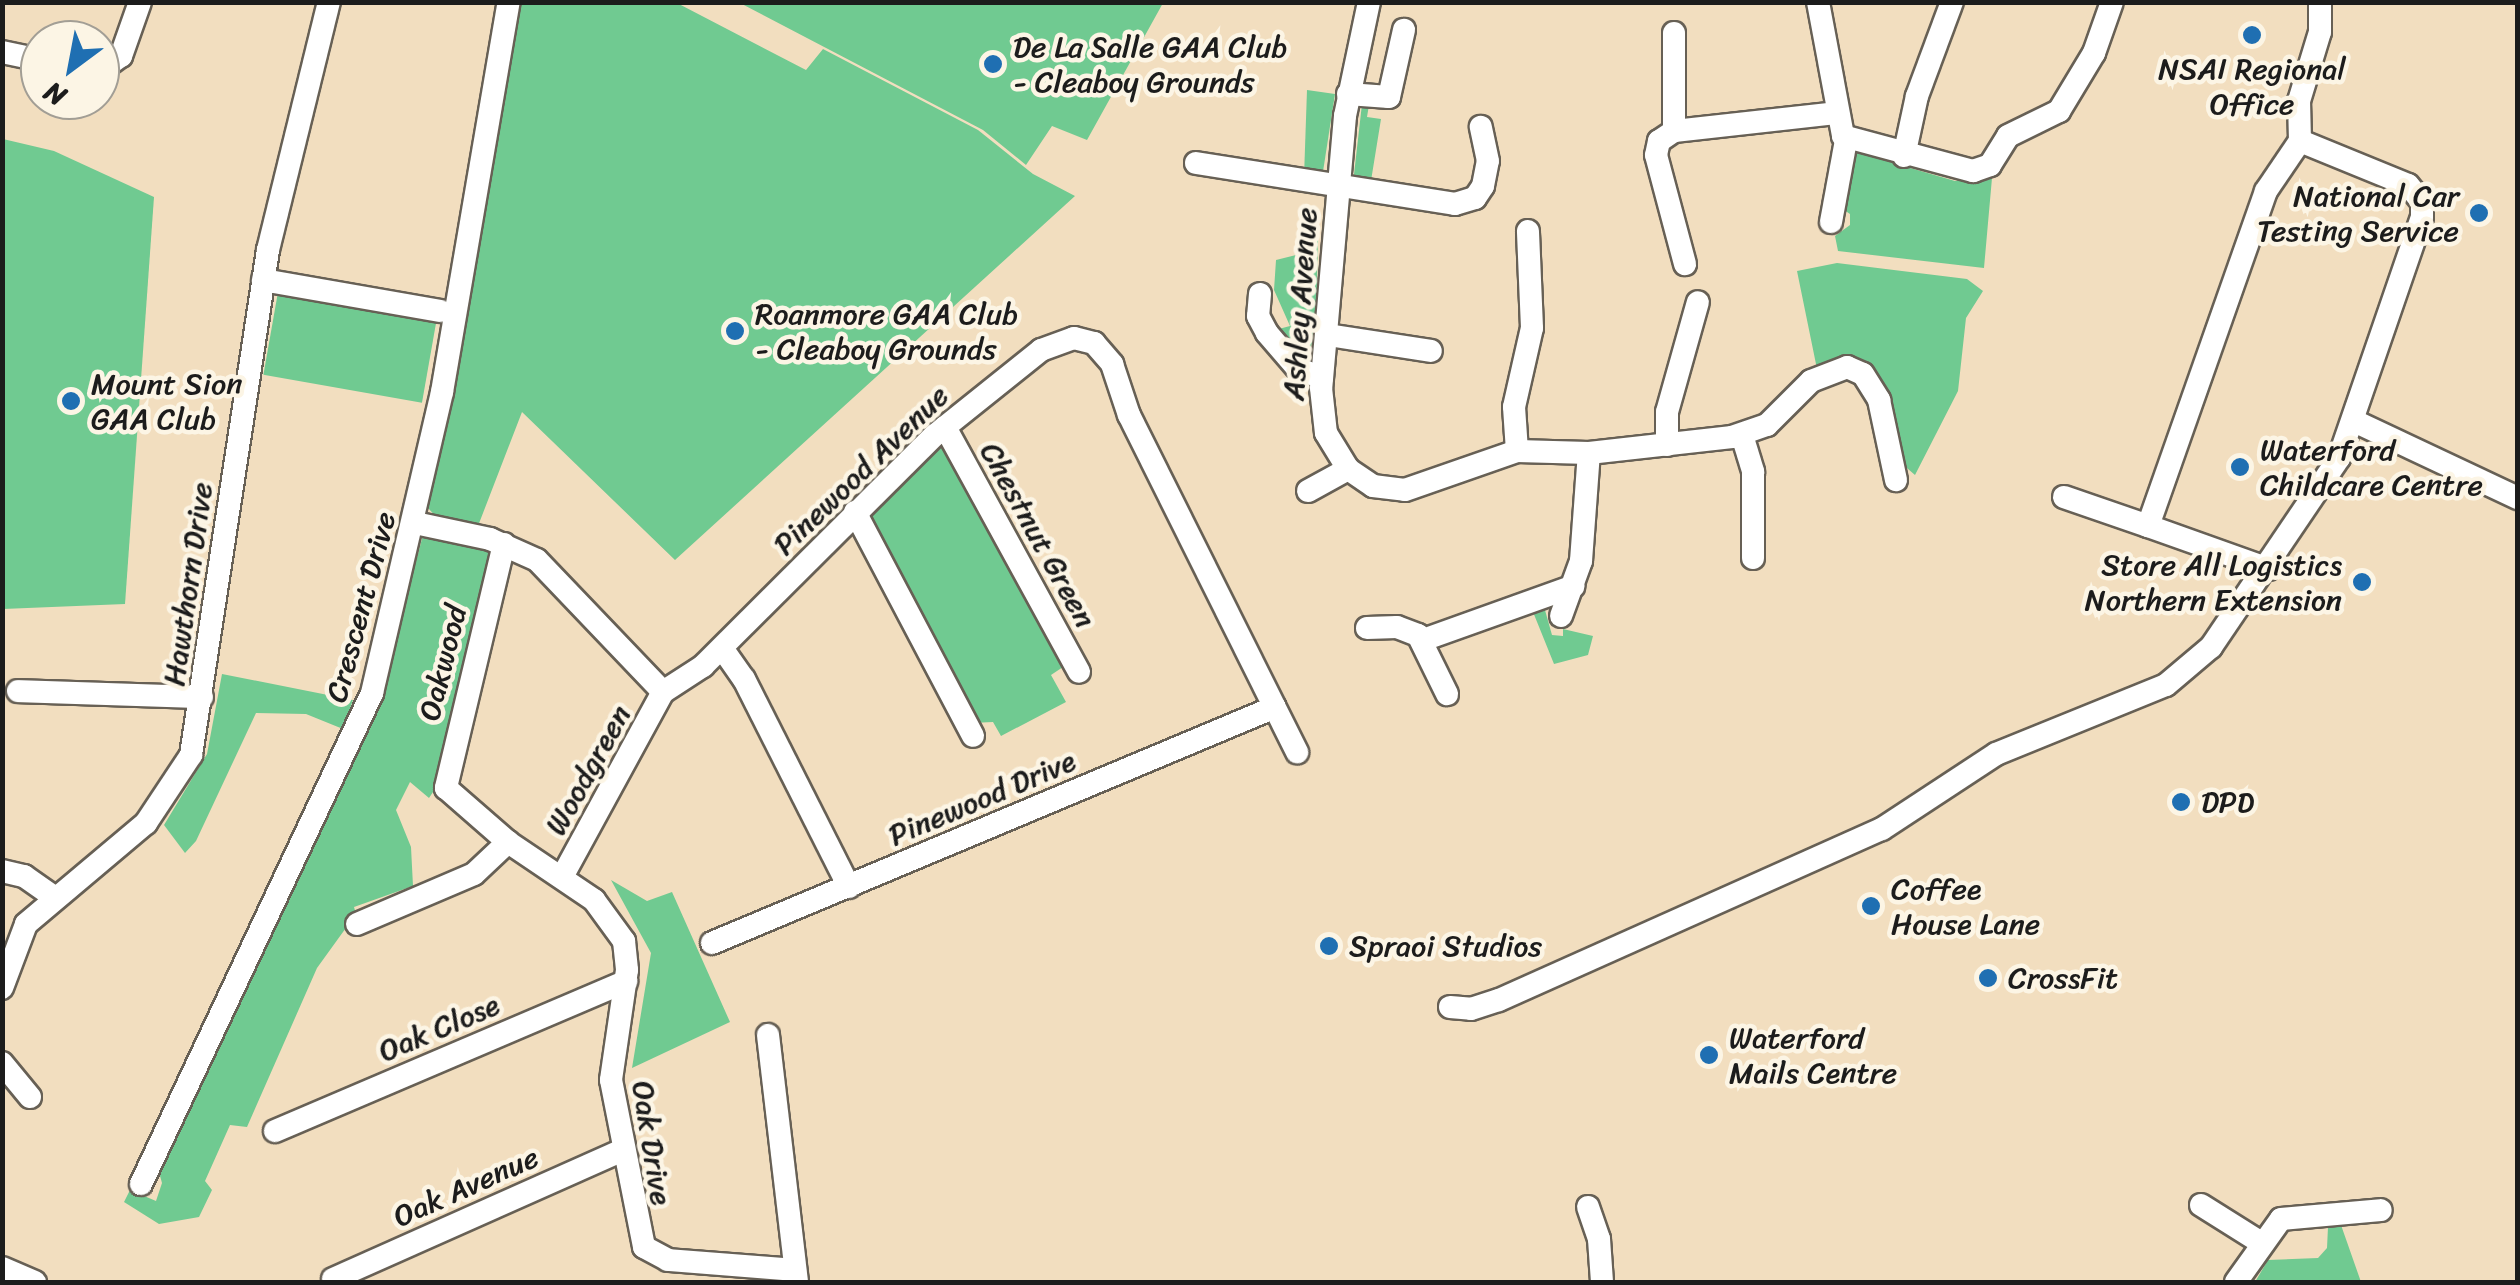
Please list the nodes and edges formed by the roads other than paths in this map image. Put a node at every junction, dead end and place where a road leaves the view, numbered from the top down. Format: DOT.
graph roads {
  1 [pos="140,2"];
  2 [pos="329,2"];
  3 [pos="509,2"];
  4 [pos="1369,2"];
  5 [pos="1818,2"];
  6 [pos="1952,2"];
  7 [pos="2112,2"];
  8 [pos="2320,4"];
  9 [pos="1404,30"];
  10 [pos="1674,33"];
  11 [pos="120,57"];
  12 [pos="1348,94"];
  13 [pos="1836,113"];
  14 [pos="1481,127"];
  15 [pos="1674,131"];
  16 [pos="1846,140"];
  17 [pos="2300,141"];
  18 [pos="1904,156"];
  19 [pos="1196,163"];
  20 [pos="1338,189"];
  21 [pos="1830,222"];
  22 [pos="1528,230"];
  23 [pos="1686,264"];
  24 [pos="263,280"];
  25 [pos="1260,294"];
  26 [pos="1698,302"];
  27 [pos="440,311"];
  28 [pos="1328,335"];
  29 [pos="1432,351"];
  30 [pos="1322,378"];
  31 [pos="2354,421"];
  32 [pos="945,427"];
  33 [pos="1742,435"];
  34 [pos="1667,445"];
  35 [pos="1517,451"];
  36 [pos="1589,453"];
  37 [pos="1348,470"];
  38 [pos="1896,480"];
  39 [pos="1308,492"];
  40 [pos="2064,497"];
  41 [pos="2518,498"];
  42 [pos="855,512"];
  43 [pos="415,523"];
  44 [pos="2148,526"];
  45 [pos="504,544"];
  46 [pos="1753,558"];
  47 [pos="2269,569"];
  48 [pos="1574,586"];
  49 [pos="1561,616"];
  50 [pos="1367,628"];
  51 [pos="1422,640"];
  52 [pos="722,648"];
  53 [pos="1079,672"];
  54 [pos="18,691"];
  55 [pos="664,692"];
  56 [pos="1447,694"];
  57 [pos="202,696"];
  58 [pos="1275,708"];
  59 [pos="973,736"];
  60 [pos="1297,752"];
  61 [pos="452,796"];
  62 [pos="508,842"];
  63 [pos="2,870"];
  64 [pos="562,878"];
  65 [pos="848,886"];
  66 [pos="54,897"];
  67 [pos="356,924"];
  68 [pos="712,944"];
  69 [pos="626,981"];
  70 [pos="2,988"];
  71 [pos="1450,1007"];
  72 [pos="768,1036"];
  73 [pos="2,1063"];
  74 [pos="30,1097"];
  75 [pos="275,1131"];
  76 [pos="624,1150"];
  77 [pos="141,1184"];
  78 [pos="2197,1204"];
  79 [pos="1588,1207"];
  80 [pos="2380,1210"];
  81 [pos="2260,1242"];
  82 [pos="2,1268"];
  83 [pos="796,1276"];
  84 [pos="333,1279"];
  85 [pos="35,1282"];
  86 [pos="1602,1282"];
  87 [pos="2236,1282"];
  1 -- 11 [label="street"];
  2 -- 24 [label="street, Hawthorn Drive"];
  3 -- 43 [label="street, Crescent Drive"];
  4 -- 12 [label="street, Ashley Avenue"];
  5 -- 13 [label="street"];
  6 -- 18 [label="street"];
  7 -- 18 [label="street"];
  8 -- 17 [label="street"];
  9 -- 12 [label="street"];
  10 -- 15 [label="street"];
  12 -- 20 [label="street, Ashley Avenue"];
  13 -- 15 [label="street"];
  13 -- 16 [label="street"];
  14 -- 20 [label="street"];
  15 -- 23 [label="street"];
  16 -- 18 [label="street"];
  16 -- 21 [label="street"];
  17 -- 31 [label="street"];
  17 -- 44 [label="street"];
  19 -- 20 [label="street"];
  20 -- 28 [label="street, Ashley Avenue"];
  22 -- 35 [label="street"];
  24 -- 27 [label="street"];
  24 -- 57 [label="street, Hawthorn Drive"];
  25 -- 30 [label="street"];
  26 -- 34 [label="street"];
  28 -- 29 [label="street"];
  28 -- 30 [label="street, Ashley Avenue"];
  30 -- 37 [label="street, Ashley Avenue"];
  31 -- 41 [label="street"];
  31 -- 47 [label="street"];
  32 -- 42 [label="street, Pinewood Avenue"];
  32 -- 53 [label="street, Chestnut Green"];
  32 -- 58 [label="street, Pinewood Avenue"];
  33 -- 34 [label="street"];
  33 -- 38 [label="street"];
  33 -- 46 [label="street"];
  34 -- 36 [label="street"];
  35 -- 36 [label="street"];
  35 -- 37 [label="street"];
  36 -- 48 [label="street"];
  37 -- 39 [label="street"];
  40 -- 44 [label="street"];
  42 -- 52 [label="street, Pinewood Avenue"];
  42 -- 59 [label="street"];
  43 -- 45 [label="street"];
  43 -- 77 [label="street, Crescent Drive"];
  44 -- 47 [label="street"];
  45 -- 55 [label="street"];
  45 -- 61 [label="street, Oakwood"];
  47 -- 71 [label="street"];
  48 -- 49 [label="street"];
  48 -- 51 [label="street"];
  50 -- 51 [label="street"];
  51 -- 56 [label="street"];
  52 -- 55 [label="street, Pinewood Avenue"];
  52 -- 65 [label="street"];
  54 -- 57 [label="street"];
  55 -- 64 [label="street, Woodgreen"];
  57 -- 66 [label="street, Hawthorn Drive"];
  58 -- 60 [label="street, Pinewood Avenue"];
  58 -- 65 [label="street, Pinewood Drive"];
  61 -- 62 [label="street, Oak Drive"];
  62 -- 64 [label="street, Oak Drive"];
  62 -- 67 [label="street"];
  63 -- 66 [label="street"];
  64 -- 69 [label="street, Oak Drive"];
  65 -- 68 [label="street, Pinewood Drive"];
  66 -- 70 [label="street, Hawthorn Drive"];
  69 -- 75 [label="street, Oak Close"];
  69 -- 76 [label="street, Oak Drive"];
  72 -- 83 [label="street, Oak Drive"];
  73 -- 74 [label="street"];
  76 -- 83 [label="street, Oak Drive"];
  76 -- 84 [label="street, Oak Avenue"];
  78 -- 81 [label="street"];
  79 -- 86 [label="street"];
  80 -- 81 [label="street"];
  81 -- 87 [label="street"];
  82 -- 85 [label="street"];
}
